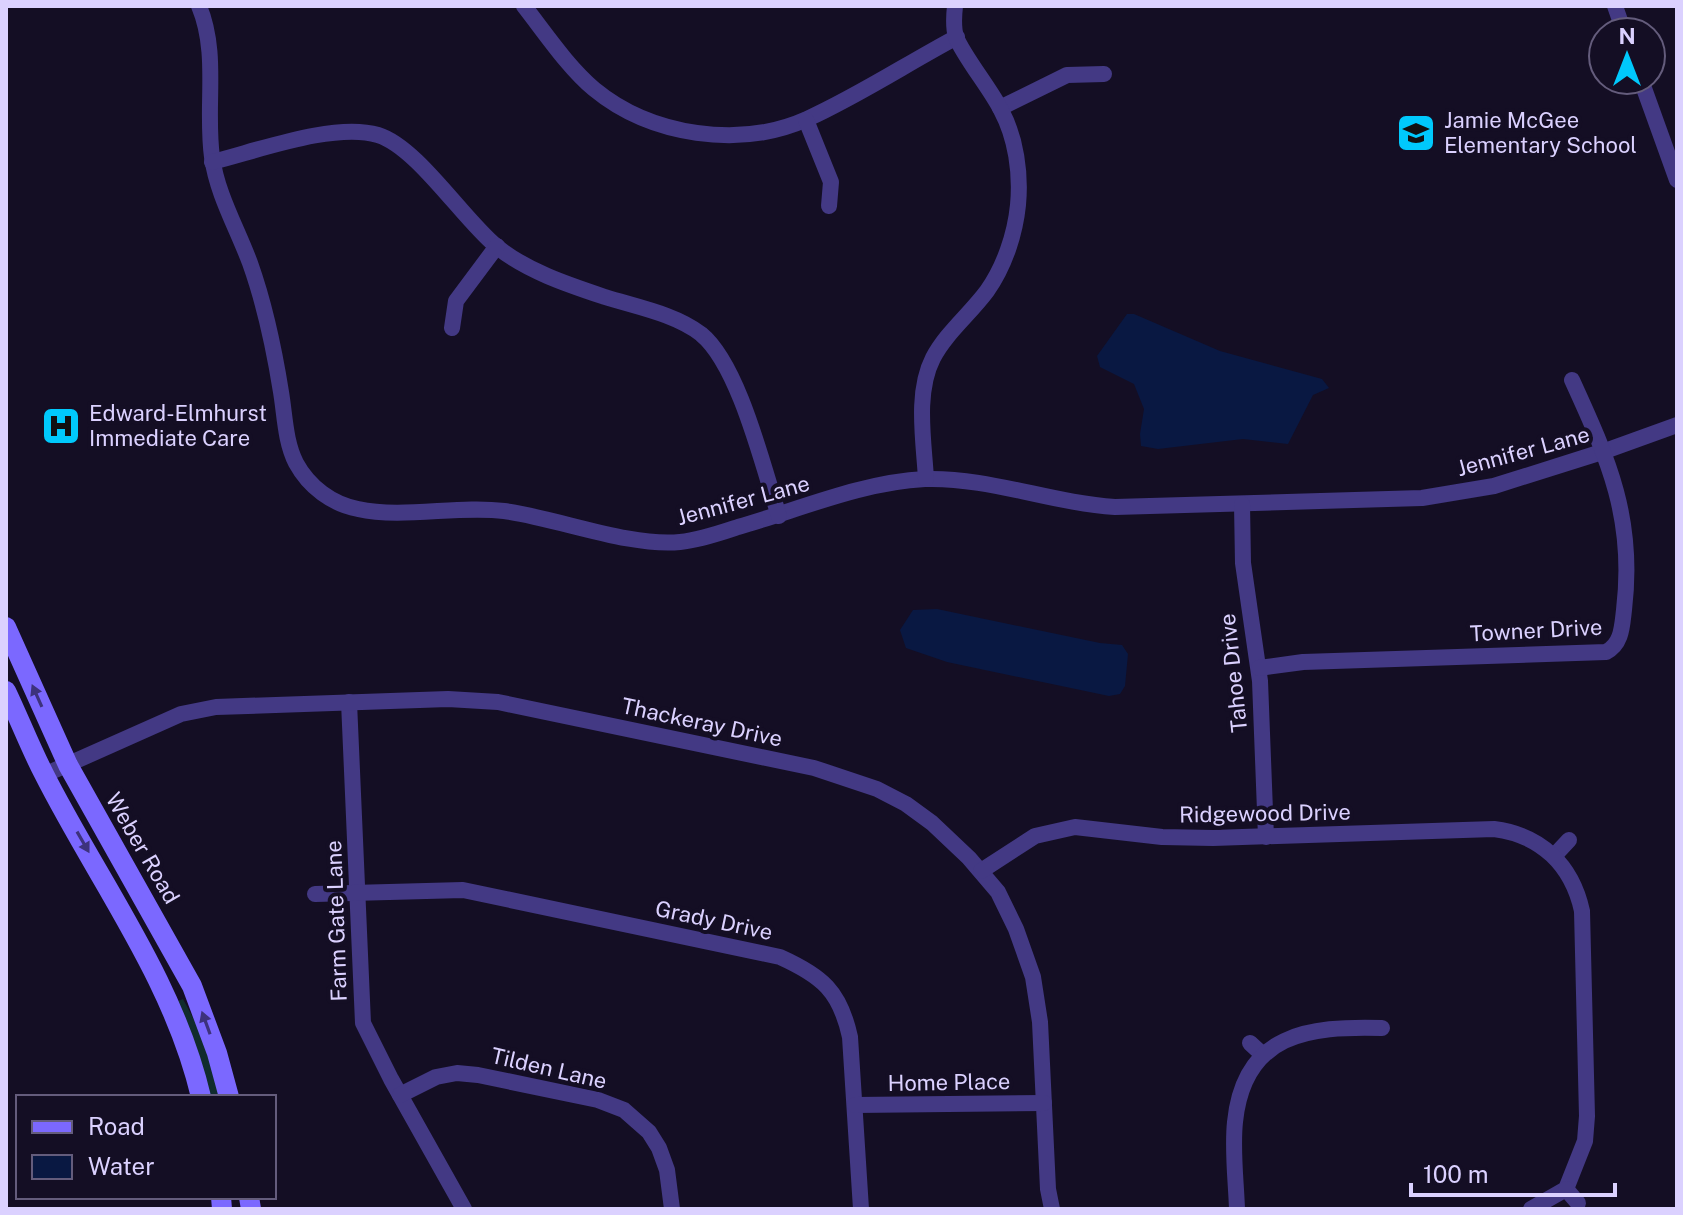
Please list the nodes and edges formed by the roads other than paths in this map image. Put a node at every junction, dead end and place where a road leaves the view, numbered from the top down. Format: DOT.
graph roads {
  1 [pos="199,6"];
  2 [pos="524,6"];
  3 [pos="955,6"];
  4 [pos="957,37"];
  5 [pos="1104,74"];
  6 [pos="1648,96"];
  7 [pos="1000,108"];
  8 [pos="806,120"];
  9 [pos="1672,148"];
  10 [pos="212,162"];
  11 [pos="1677,180"];
  12 [pos="829,206"];
  13 [pos="497,246"];
  14 [pos="452,328"];
  15 [pos="1572,380"];
  16 [pos="1677,425"];
  17 [pos="1605,451"];
  18 [pos="926,479"];
  19 [pos="1242,504"];
  20 [pos="779,516"];
  21 [pos="6,627"];
  22 [pos="1259,668"];
  23 [pos="6,691"];
  24 [pos="349,702"];
  25 [pos="68,765"];
  26 [pos="44,775"];
  27 [pos="1266,837"];
  28 [pos="1569,840"];
  29 [pos="1555,855"];
  30 [pos="981,871"];
  31 [pos="356,891"];
  32 [pos="315,894"];
  33 [pos="1382,1028"];
  34 [pos="1250,1043"];
  35 [pos="1263,1055"];
  36 [pos="200,1095"];
  37 [pos="228,1095"];
  38 [pos="400,1095"];
  39 [pos="1044,1103"];
  40 [pos="855,1105"];
  41 [pos="1566,1189"];
  42 [pos="1578,1203"];
  43 [pos="464,1209"];
  44 [pos="672,1209"];
  45 [pos="861,1209"];
  46 [pos="1052,1209"];
  47 [pos="1237,1209"];
  48 [pos="1531,1209"];
  1 -- 10 [label="street, Jennifer Lane"];
  2 -- 8 [label="street"];
  3 -- 4 [label="street"];
  4 -- 7 [label="street"];
  4 -- 8 [label="street"];
  5 -- 7 [label="street"];
  6 -- 9 [label="street"];
  7 -- 18 [label="street"];
  8 -- 12 [label="street"];
  9 -- 11 [label="street"];
  10 -- 13 [label="street"];
  10 -- 20 [label="street, Jennifer Lane"];
  13 -- 14 [label="street"];
  13 -- 20 [label="street"];
  15 -- 17 [label="street"];
  16 -- 17 [label="street, Jennifer Lane"];
  17 -- 19 [label="street, Jennifer Lane"];
  17 -- 22 [label="street, Towner Drive"];
  18 -- 19 [label="street, Jennifer Lane"];
  18 -- 20 [label="street, Jennifer Lane"];
  19 -- 22 [label="street, Tahoe Drive"];
  25 -- 21 [label="main road, Weber Road, one-way"];
  22 -- 27 [label="street, Tahoe Drive"];
  23 -- 26 [label="main road"];
  24 -- 25 [label="street, Thackeray Drive"];
  24 -- 30 [label="street, Thackeray Drive"];
  24 -- 31 [label="street, Farm Gate Lane"];
  25 -- 26 [label="street, Thackeray Drive"];
  37 -- 25 [label="main road, Weber Road, one-way"];
  26 -- 36 [label="main road, one-way"];
  27 -- 29 [label="street, Ridgewood Drive"];
  27 -- 30 [label="street, Ridgewood Drive"];
  28 -- 29 [label="street"];
  29 -- 41 [label="street, Ridgewood Drive"];
  30 -- 39 [label="street, Thackeray Drive"];
  31 -- 32 [label="street, Grady Drive"];
  31 -- 38 [label="street, Farm Gate Lane"];
  31 -- 40 [label="street, Grady Drive"];
  33 -- 35 [label="street"];
  34 -- 35 [label="street"];
  35 -- 47 [label="street"];
  38 -- 43 [label="street, Farm Gate Lane"];
  38 -- 44 [label="street, Tilden Lane"];
  39 -- 40 [label="street, Home Place"];
  39 -- 46 [label="street, Thackeray Drive"];
  40 -- 45 [label="street, Grady Drive"];
  41 -- 42 [label="street"];
  41 -- 48 [label="street"];
}
